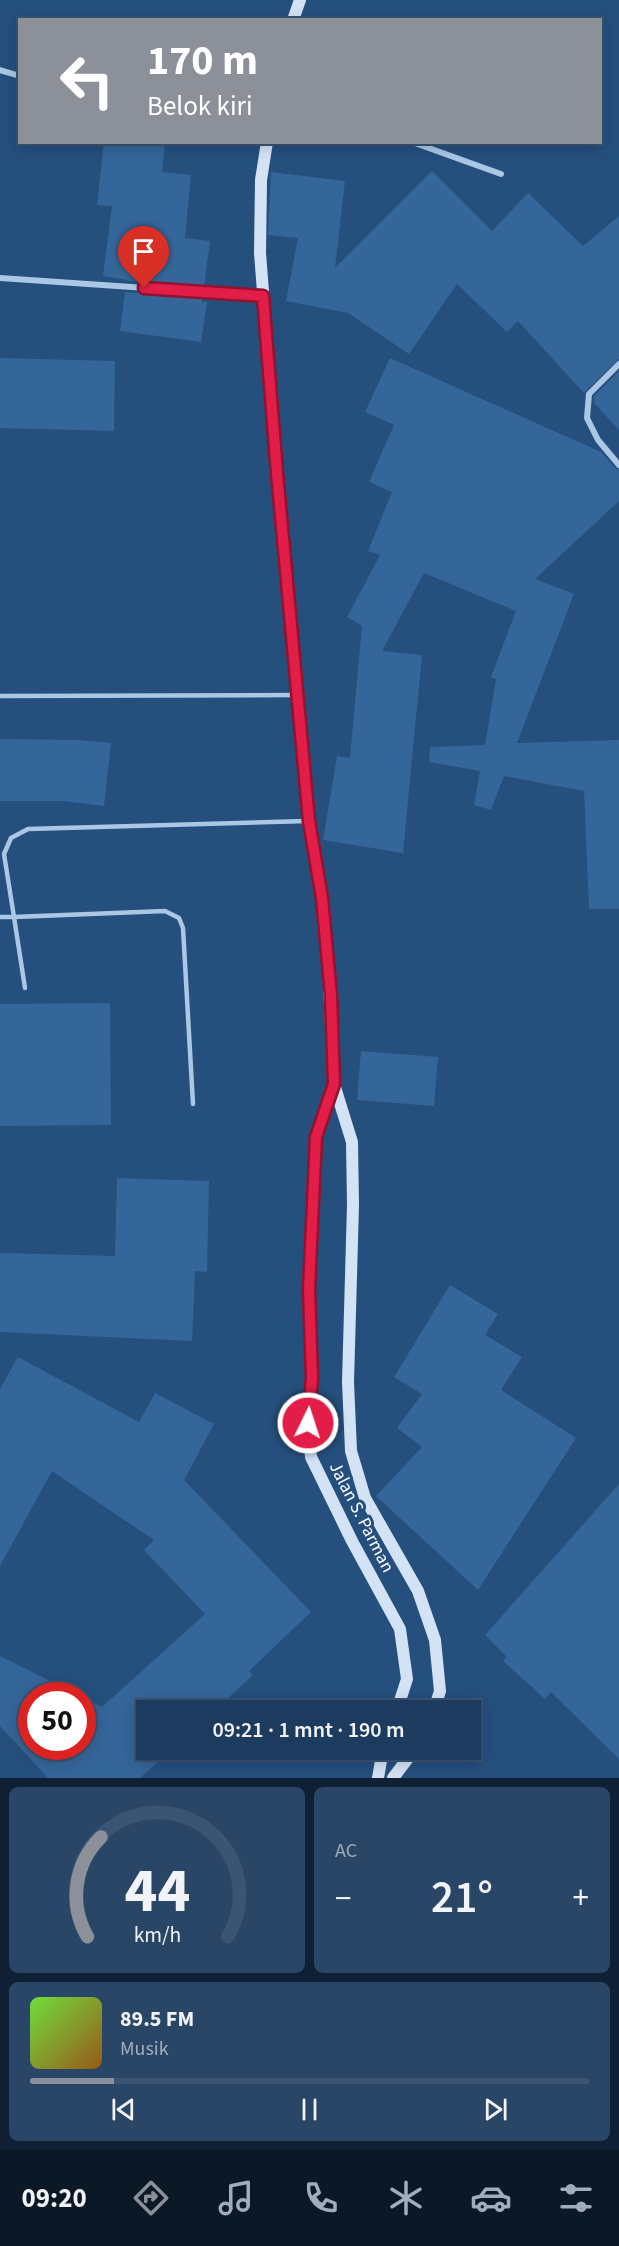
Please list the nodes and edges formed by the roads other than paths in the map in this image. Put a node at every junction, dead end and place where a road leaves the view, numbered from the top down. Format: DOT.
graph roads {
  1 [pos="300,0"];
  2 [pos="294,18"];
  3 [pos="0,70"];
  4 [pos="18,75"];
  5 [pos="267,144"];
  6 [pos="418,144"];
  7 [pos="501,174"];
  8 [pos="0,278"];
  9 [pos="263,296"];
  10 [pos="619,364"];
  11 [pos="619,465"];
  12 [pos="298,695"];
  13 [pos="0,696"];
  14 [pos="309,821"];
  15 [pos="0,917"];
  16 [pos="14,917"];
  17 [pos="25,988"];
  18 [pos="334,1084"];
  19 [pos="194,1104"];
  20 [pos="400,1700"];
  21 [pos="437,1700"];
  22 [pos="382,1760"];
  23 [pos="407,1760"];
  24 [pos="378,1778"];
  25 [pos="393,1778"];
  1 -- 2 [label="main road"];
  3 -- 4 [label="street"];
  5 -- 9 [label="main road, Jalan S. Parman"];
  6 -- 7 [label="street"];
  8 -- 9 [label="street"];
  9 -- 12 [label="main road, Jalan S. Parman"];
  10 -- 11 [label="street"];
  12 -- 13 [label="lane"];
  12 -- 14 [label="main road, Jalan S. Parman"];
  14 -- 16 [label="lane"];
  14 -- 18 [label="main road, Jalan S. Parman"];
  15 -- 16 [label="lane"];
  16 -- 17 [label="lane"];
  16 -- 19 [label="lane"];
  18 -- 20 [label="main road, Jalan S. Parman"];
  18 -- 21 [label="main road, Jalan S. Parman"];
  22 -- 24 [label="main road"];
  23 -- 25 [label="main road"];
}
